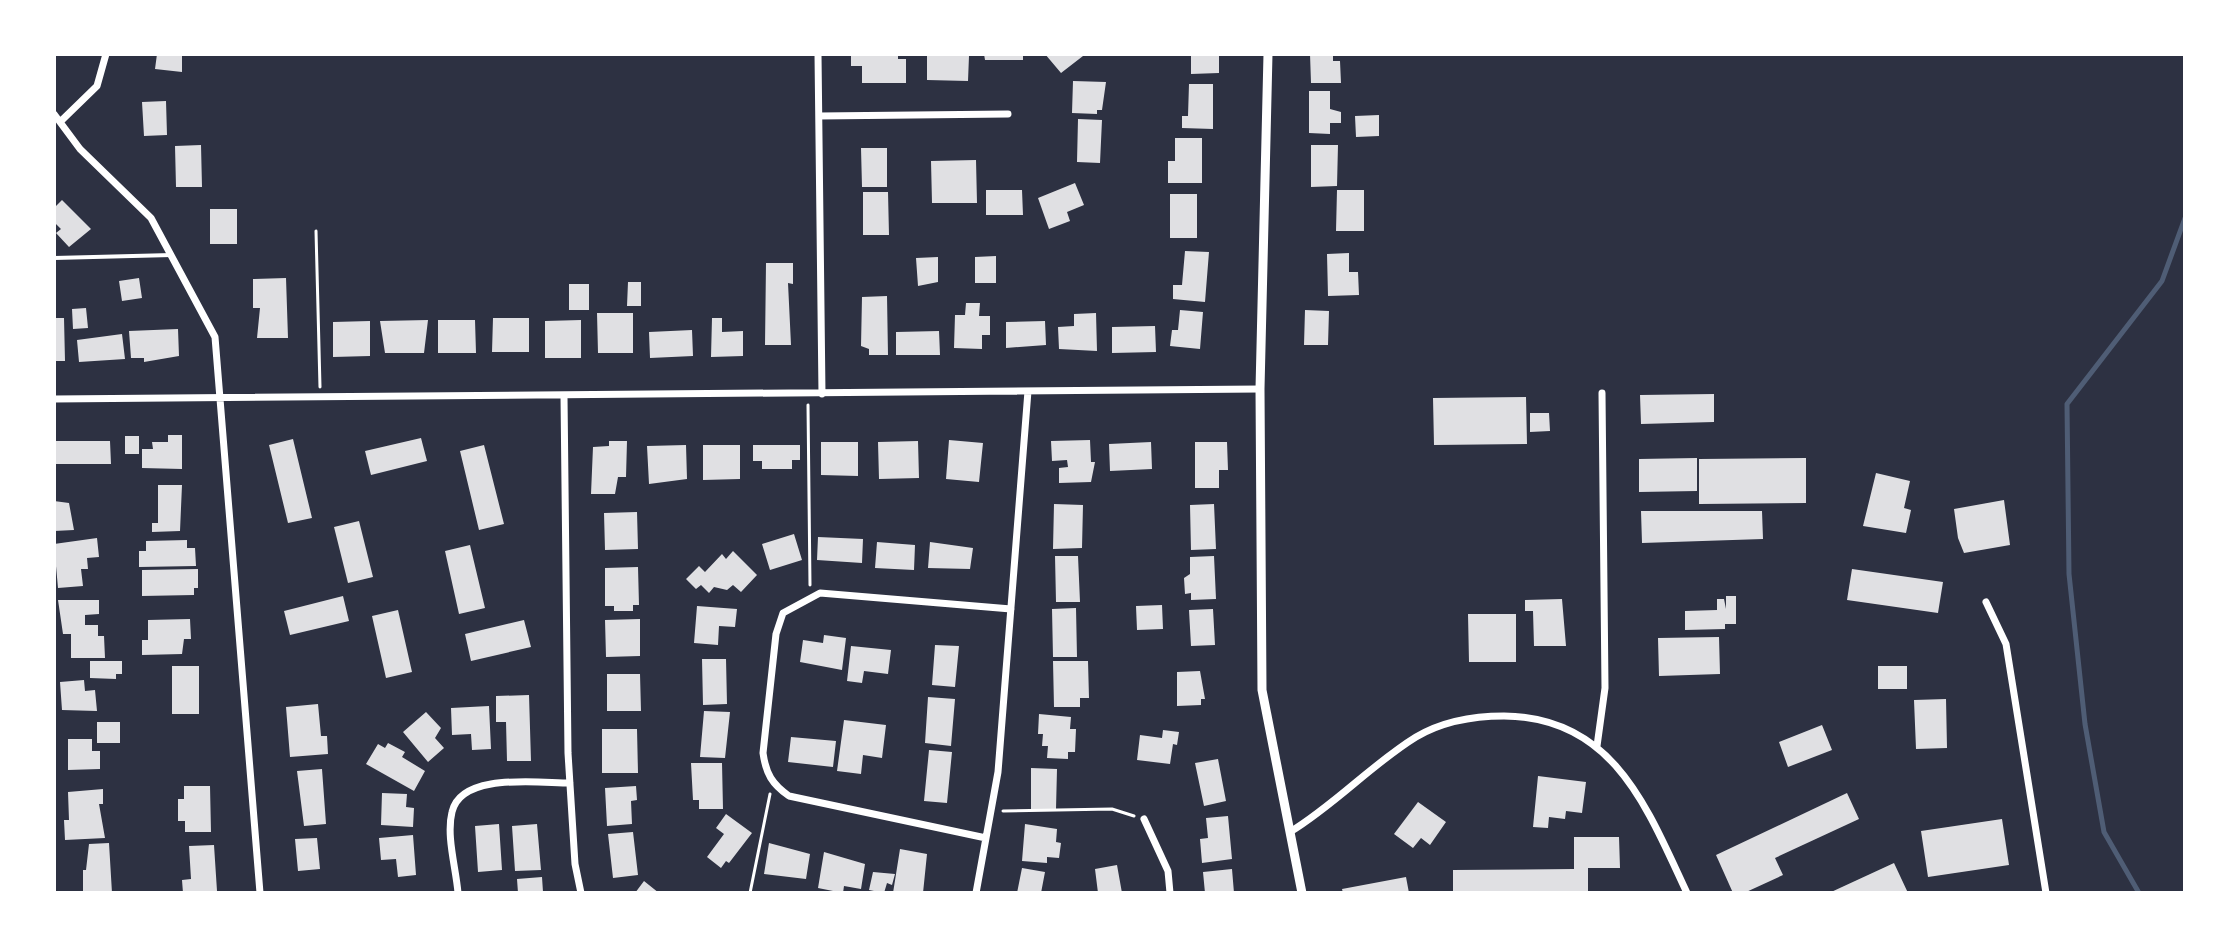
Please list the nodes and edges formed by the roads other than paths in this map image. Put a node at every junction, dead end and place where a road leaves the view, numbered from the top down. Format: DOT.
graph roads {
  1 [pos="106,54"];
  2 [pos="818,54"];
  3 [pos="1268,54"];
  4 [pos="54,114"];
  5 [pos="1008,114"];
  6 [pos="819,116"];
  7 [pos="60,122"];
  8 [pos="172,255"];
  9 [pos="54,258"];
  10 [pos="1260,389"];
  11 [pos="1028,391"];
  12 [pos="1602,393"];
  13 [pos="822,394"];
  14 [pos="564,396"];
  15 [pos="54,399"];
  16 [pos="218,400"];
  17 [pos="1986,602"];
  18 [pos="1011,609"];
  19 [pos="1597,746"];
  20 [pos="570,783"];
  21 [pos="1144,819"];
  22 [pos="1290,832"];
  23 [pos="986,838"];
  24 [pos="260,893"];
  25 [pos="458,893"];
  26 [pos="581,893"];
  27 [pos="976,893"];
  28 [pos="1170,893"];
  29 [pos="1302,893"];
  30 [pos="1687,893"];
  31 [pos="2046,893"];
  1 -- 7 [label="street"];
  2 -- 6 [label="street"];
  3 -- 10 [label="street"];
  4 -- 7 [label="street"];
  5 -- 6 [label="street"];
  6 -- 13 [label="street"];
  7 -- 8 [label="street"];
  8 -- 9 [label="lane"];
  8 -- 16 [label="street"];
  10 -- 11 [label="street"];
  10 -- 22 [label="street"];
  11 -- 13 [label="street"];
  11 -- 18 [label="street"];
  12 -- 19 [label="street"];
  13 -- 14 [label="street"];
  14 -- 16 [label="street"];
  14 -- 20 [label="street"];
  15 -- 16 [label="street"];
  16 -- 24 [label="street"];
  17 -- 31 [label="street"];
  18 -- 23 [label="street"];
  18 -- 23 [label="street"];
  19 -- 22 [label="street"];
  19 -- 30 [label="street"];
  20 -- 25 [label="street"];
  20 -- 26 [label="street"];
  21 -- 28 [label="street"];
  22 -- 29 [label="street"];
  23 -- 27 [label="street"];
}
